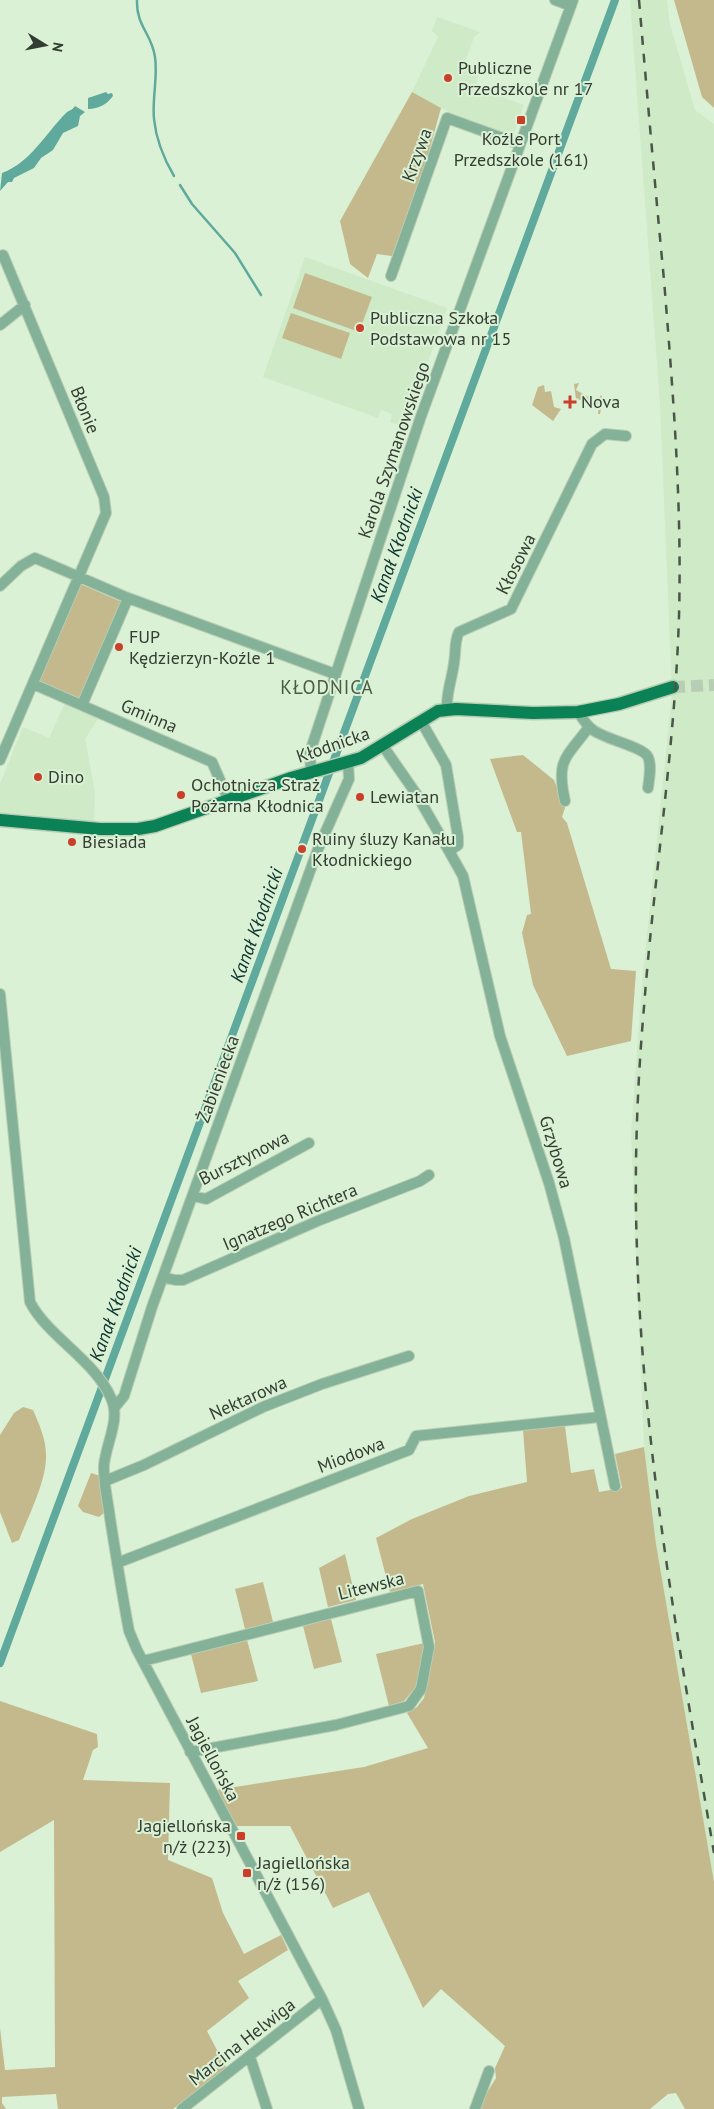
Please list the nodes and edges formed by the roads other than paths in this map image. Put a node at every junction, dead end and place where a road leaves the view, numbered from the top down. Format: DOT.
graph roads {
  1 [pos="555,0"];
  2 [pos="572,3"];
  3 [pos="519,144"];
  4 [pos="4,255"];
  5 [pos="391,276"];
  6 [pos="25,305"];
  7 [pos="0,325"];
  8 [pos="626,436"];
  9 [pos="78,578"];
  10 [pos="0,586"];
  11 [pos="128,598"];
  12 [pos="335,674"];
  13 [pos="33,684"];
  14 [pos="673,687"];
  15 [pos="82,705"];
  16 [pos="446,709"];
  17 [pos="578,712"];
  18 [pos="421,721"];
  19 [pos="589,727"];
  20 [pos="383,746"];
  21 [pos="0,760"];
  22 [pos="346,763"];
  23 [pos="311,773"];
  24 [pos="648,788"];
  25 [pos="229,801"];
  26 [pos="565,801"];
  27 [pos="0,820"];
  28 [pos="449,851"];
  29 [pos="0,994"];
  30 [pos="4,1080"];
  31 [pos="309,1143"];
  32 [pos="428,1175"];
  33 [pos="193,1196"];
  34 [pos="163,1277"];
  35 [pos="409,1356"];
  36 [pos="115,1407"];
  37 [pos="600,1417"];
  38 [pos="105,1481"];
  39 [pos="615,1486"];
  40 [pos="117,1563"];
  41 [pos="143,1662"];
  42 [pos="190,1752"];
  43 [pos="322,1999"];
  44 [pos="250,2057"];
  45 [pos="490,2071"];
  46 [pos="188,2107"];
  47 [pos="267,2109"];
  48 [pos="359,2109"];
  49 [pos="475,2109"];
  1 -- 2 [label="street"];
  2 -- 3 [label="street, Karola Szymanowskiego"];
  3 -- 5 [label="street, Krzywa"];
  3 -- 12 [label="street, Karola Szymanowskiego"];
  4 -- 6 [label="street, Błonie"];
  6 -- 7 [label="street"];
  6 -- 9 [label="street, Błonie"];
  8 -- 16 [label="street, Kłosowa"];
  9 -- 10 [label="street"];
  9 -- 11 [label="street"];
  9 -- 13 [label="street, Błonie"];
  11 -- 12 [label="street"];
  11 -- 15 [label="street"];
  12 -- 23 [label="street, Karola Szymanowskiego"];
  13 -- 15 [label="street, Gminna"];
  13 -- 21 [label="street, Błonie"];
  14 -- 17 [label="main road, Kłodnicka"];
  15 -- 25 [label="street, Gminna"];
  16 -- 17 [label="main road, Kłodnicka"];
  16 -- 18 [label="main road, Kłodnicka"];
  17 -- 19 [label="street"];
  18 -- 20 [label="main road, Kłodnicka"];
  18 -- 28 [label="street"];
  19 -- 24 [label="street"];
  19 -- 26 [label="street"];
  20 -- 22 [label="main road, Kłodnicka"];
  20 -- 28 [label="street, Grzybowa"];
  22 -- 23 [label="main road, Kłodnicka"];
  22 -- 33 [label="street, Żabieniecka"];
  23 -- 25 [label="main road, Kłodnicka"];
  25 -- 27 [label="main road, Kłodnicka"];
  28 -- 37 [label="street, Grzybowa"];
  29 -- 30 [label="street"];
  30 -- 36 [label="street"];
  31 -- 33 [label="street, Bursztynowa"];
  32 -- 34 [label="street, Ignatzego Richtera"];
  33 -- 34 [label="street, Żabieniecka"];
  34 -- 36 [label="street, Żabieniecka"];
  35 -- 38 [label="street, Nektarowa"];
  36 -- 38 [label="street, Jagiellońska"];
  37 -- 39 [label="street, Grzybowa"];
  37 -- 40 [label="street, Miodowa"];
  38 -- 40 [label="street, Jagiellońska"];
  40 -- 41 [label="street, Jagiellońska"];
  41 -- 42 [label="street, Jagiellońska"];
  41 -- 42 [label="street, Litewska"];
  42 -- 43 [label="street, Jagiellońska"];
  43 -- 44 [label="street, Marcina Helwiga"];
  43 -- 48 [label="street, Jagiellońska"];
  44 -- 46 [label="street, Marcina Helwiga"];
  44 -- 47 [label="street"];
  45 -- 49 [label="street"];
}
